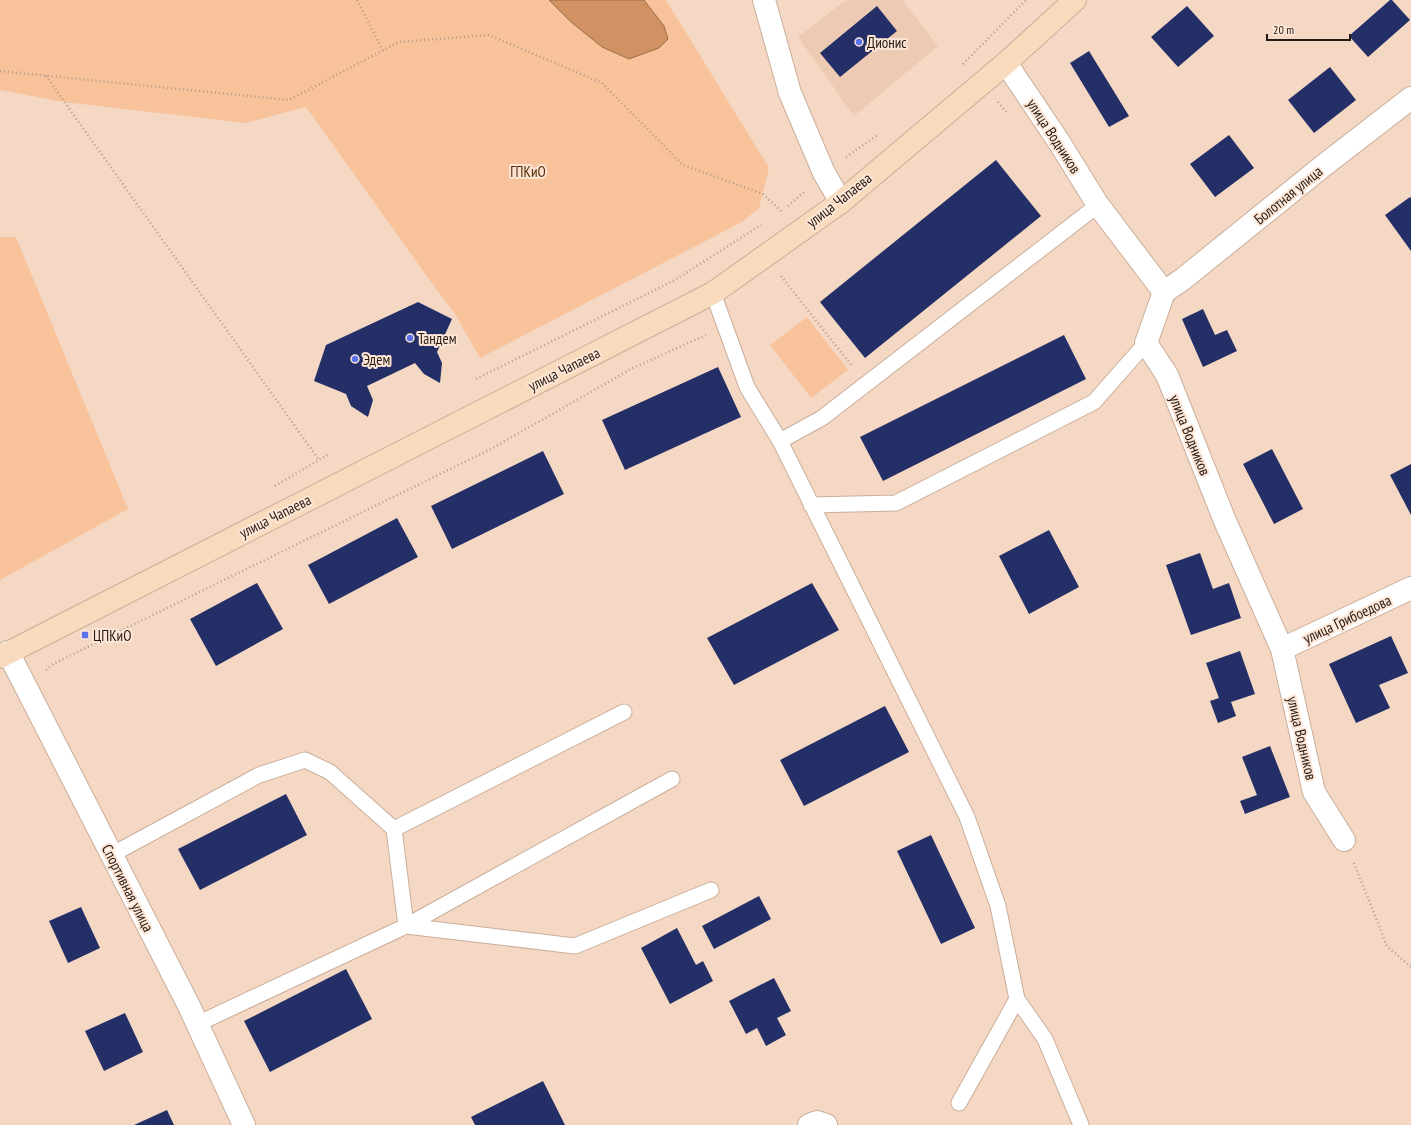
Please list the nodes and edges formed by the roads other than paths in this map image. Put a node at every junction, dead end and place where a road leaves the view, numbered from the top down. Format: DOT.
graph roads {
  1 [pos="764,0"];
  2 [pos="1075,0"];
  3 [pos="1006,63"];
  4 [pos="1411,98"];
  5 [pos="841,202"];
  6 [pos="1098,205"];
  7 [pos="1164,292"];
  8 [pos="713,293"];
  9 [pos="1146,343"];
  10 [pos="780,441"];
  11 [pos="811,505"];
  12 [pos="1411,588"];
  13 [pos="1282,650"];
  14 [pos="4,655"];
  15 [pos="624,712"];
  16 [pos="672,779"];
  17 [pos="394,829"];
  18 [pos="1344,840"];
  19 [pos="111,855"];
  20 [pos="711,890"];
  21 [pos="406,926"];
  22 [pos="1017,999"];
  23 [pos="197,1024"];
  24 [pos="959,1103"];
  25 [pos="244,1125"];
  26 [pos="809,1125"];
  27 [pos="826,1125"];
  28 [pos="1081,1125"];
  1 -- 5 [label="street"];
  2 -- 3 [label="main road, улица Чапаева"];
  3 -- 5 [label="main road, улица Чапаева"];
  3 -- 6 [label="street, улица Водников"];
  4 -- 7 [label="street, Болотная улица"];
  5 -- 8 [label="main road, улица Чапаева"];
  6 -- 7 [label="street, улица Водников"];
  6 -- 10 [label="lane"];
  7 -- 9 [label="street"];
  8 -- 10 [label="lane"];
  8 -- 14 [label="main road, улица Чапаева"];
  9 -- 11 [label="lane"];
  9 -- 13 [label="street, улица Водников"];
  10 -- 11 [label="lane"];
  11 -- 22 [label="lane"];
  12 -- 13 [label="street, улица Грибоедова"];
  13 -- 18 [label="street, улица Водников"];
  14 -- 19 [label="street, Спортивная улица"];
  15 -- 17 [label="lane"];
  16 -- 21 [label="lane"];
  17 -- 19 [label="lane"];
  17 -- 21 [label="lane"];
  19 -- 23 [label="street, Спортивная улица"];
  20 -- 21 [label="lane"];
  21 -- 23 [label="lane"];
  22 -- 24 [label="lane"];
  22 -- 28 [label="lane"];
  23 -- 25 [label="street, Спортивная улица"];
  26 -- 27 [label="street"];
}
